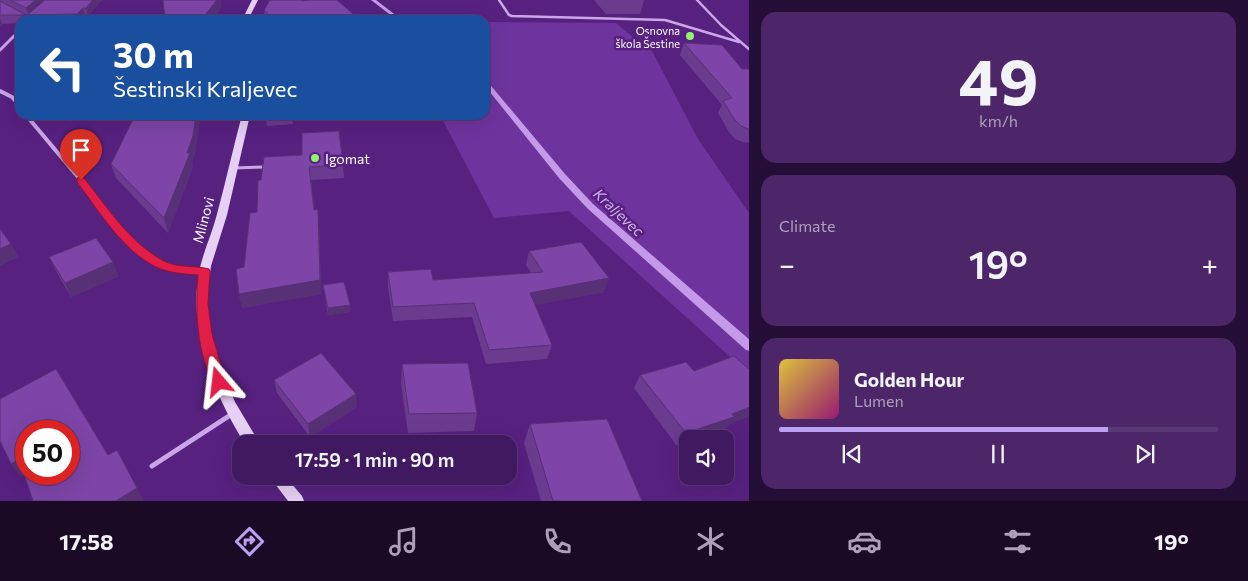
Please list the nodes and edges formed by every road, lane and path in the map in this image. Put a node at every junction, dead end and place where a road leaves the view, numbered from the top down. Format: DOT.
graph roads {
  1 [pos="254,0"];
  2 [pos="499,0"];
  3 [pos="697,0"];
  4 [pos="247,15"];
  5 [pos="15,35"];
  6 [pos="739,42"];
  7 [pos="0,50"];
  8 [pos="749,50"];
  9 [pos="0,90"];
  10 [pos="15,100"];
  11 [pos="30,120"];
  12 [pos="245,120"];
  13 [pos="272,167"];
  14 [pos="233,168"];
  15 [pos="204,272"];
  16 [pos="234,412"];
  17 [pos="248,435"];
  18 [pos="152,466"];
  19 [pos="284,485"];
  20 [pos="297,501"];
  1 -- 4 [label="main road"];
  2 -- 6 [label="lane"];
  3 -- 6 [label="lane"];
  5 -- 7 [label="street"];
  6 -- 8 [label="lane"];
  9 -- 10 [label="street"];
  11 -- 15 [label="street"];
  12 -- 14 [label="main road, Mlinovi"];
  13 -- 14 [label="lane"];
  14 -- 15 [label="main road, Mlinovi"];
  15 -- 16 [label="main road, Mlinovi"];
  16 -- 17 [label="main road, Mlinovi"];
  16 -- 18 [label="lane"];
  19 -- 20 [label="main road"];
}
